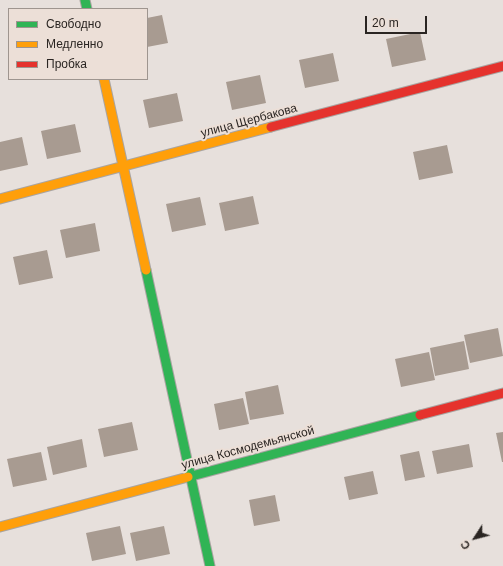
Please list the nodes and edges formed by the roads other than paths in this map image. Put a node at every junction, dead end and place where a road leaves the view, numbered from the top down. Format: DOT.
graph roads {
  1 [pos="503,66"];
  2 [pos="104,80"];
  3 [pos="124,167"];
  4 [pos="0,199"];
  5 [pos="503,393"];
  6 [pos="190,476"];
  7 [pos="0,527"];
  8 [pos="210,566"];
  1 -- 3 [label="street, улица Щербакова"];
  2 -- 3 [label="street"];
  3 -- 4 [label="street, улица Щербакова"];
  3 -- 6 [label="street"];
  5 -- 6 [label="street, улица Космодемьянской"];
  6 -- 7 [label="street, улица Космодемьянской"];
  6 -- 8 [label="street"];
}
